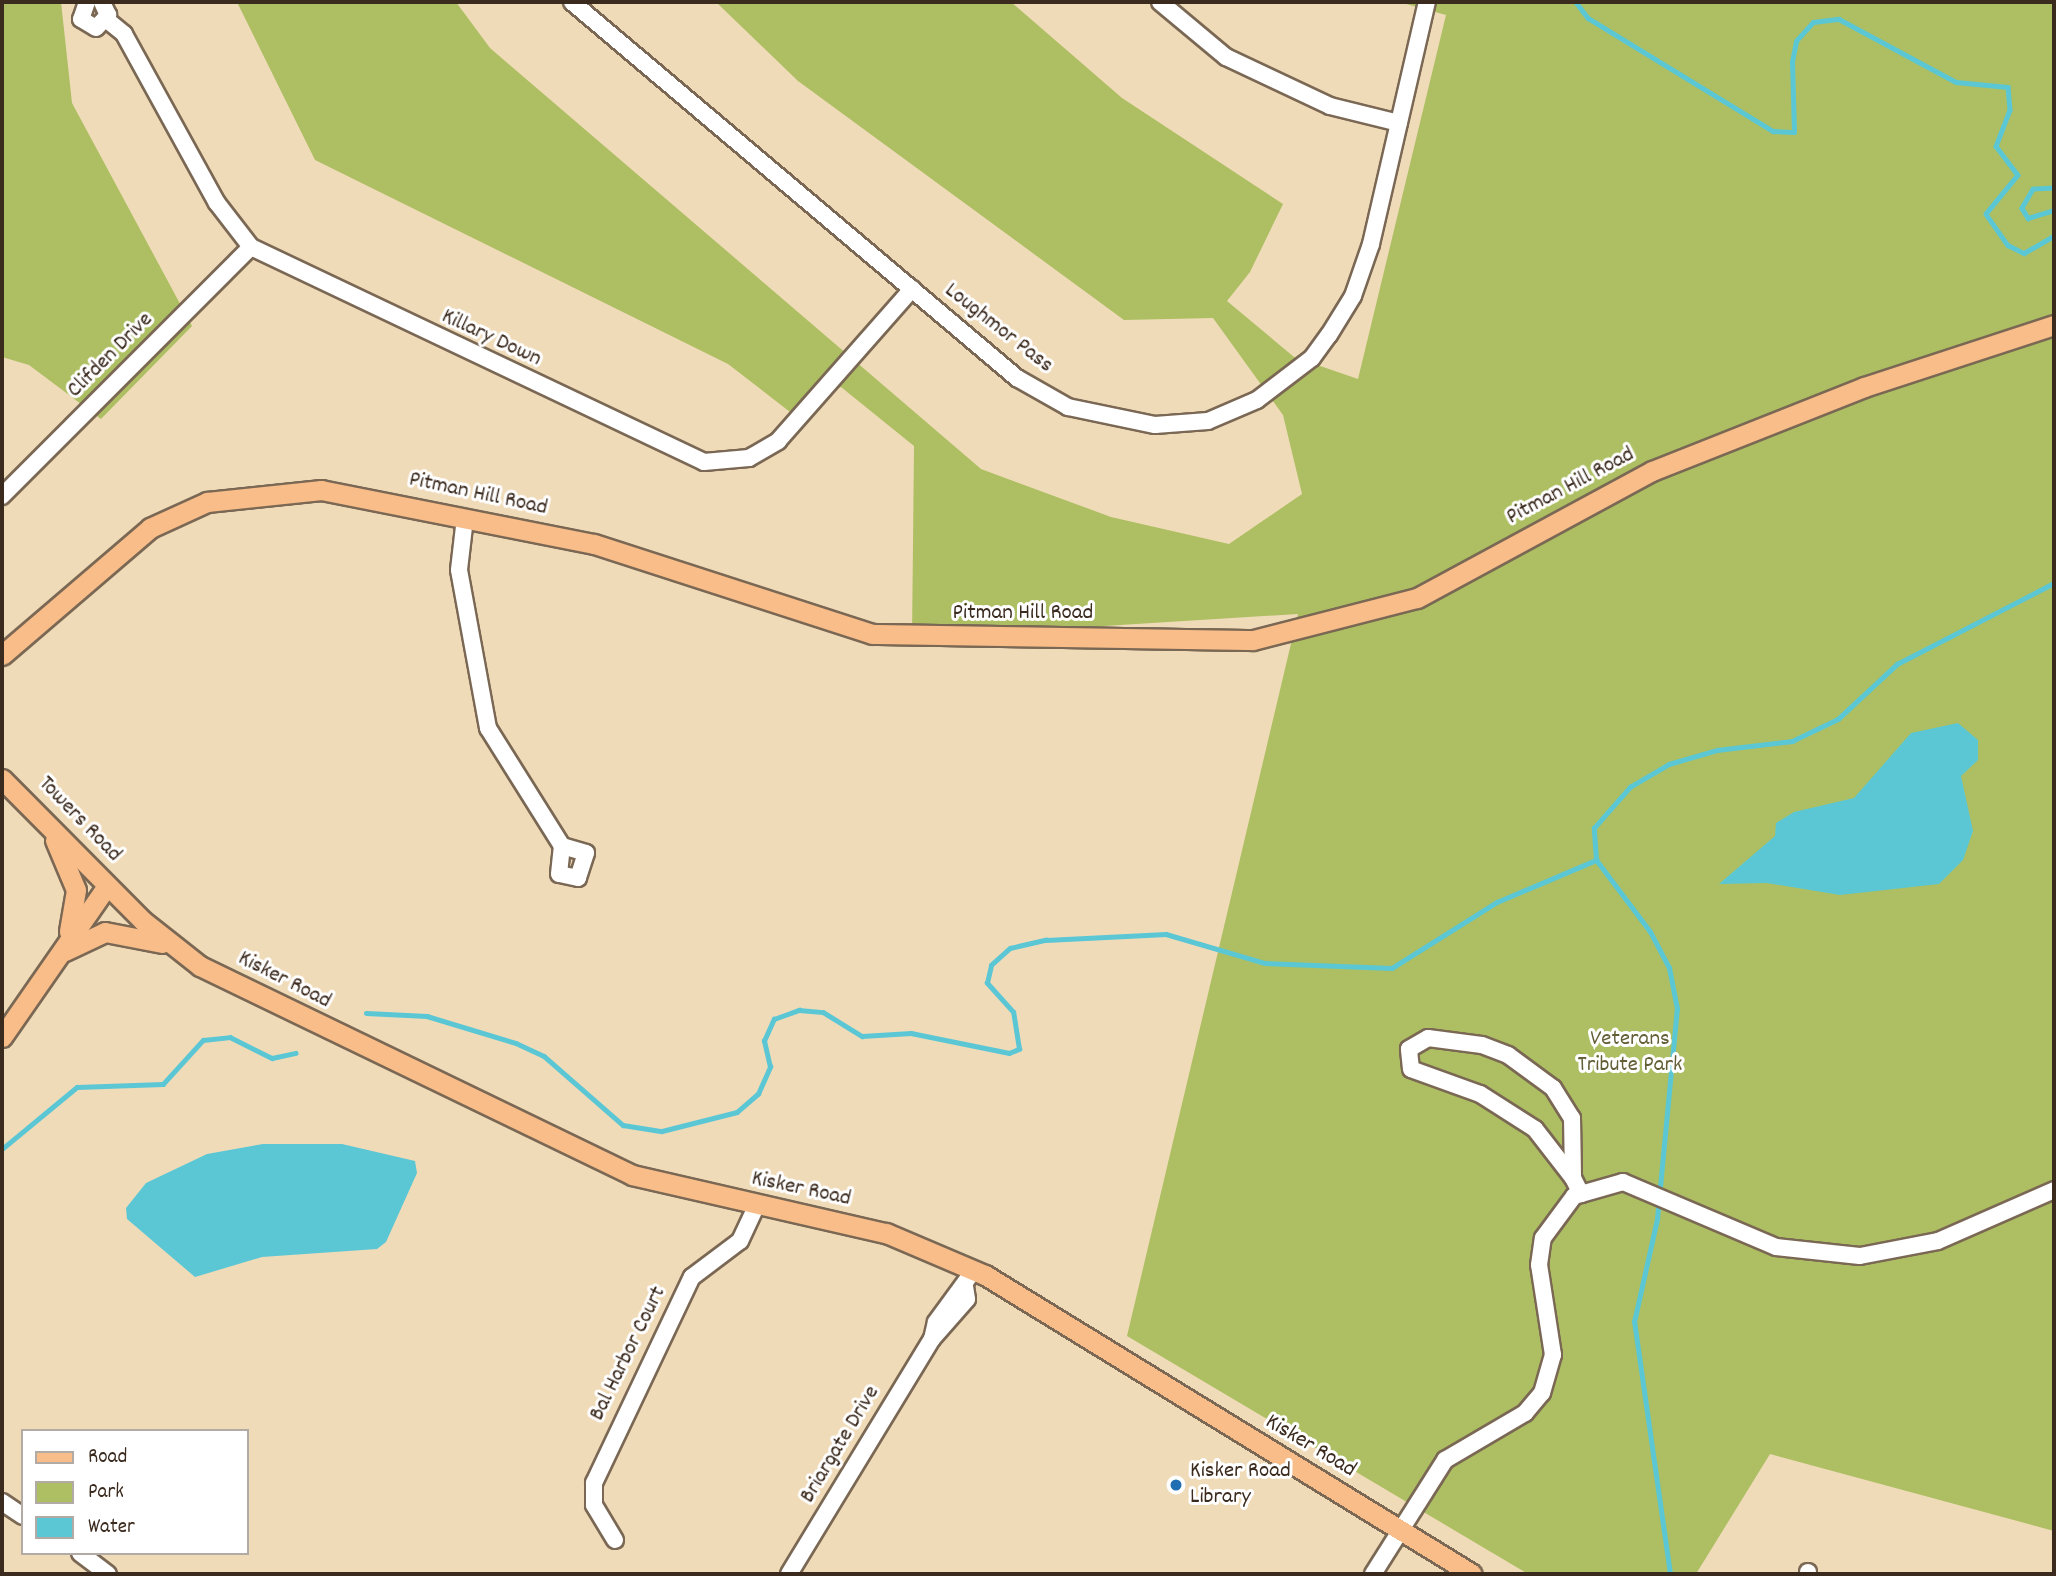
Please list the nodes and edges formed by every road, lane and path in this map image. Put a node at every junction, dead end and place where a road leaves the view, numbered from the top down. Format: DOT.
graph roads {
  1 [pos="87,2"];
  2 [pos="102,2"];
  3 [pos="572,2"];
  4 [pos="1160,2"];
  5 [pos="1427,2"];
  6 [pos="107,20"];
  7 [pos="1399,123"];
  8 [pos="251,247"];
  9 [pos="912,289"];
  10 [pos="2054,325"];
  11 [pos="2,496"];
  12 [pos="465,518"];
  13 [pos="2,655"];
  14 [pos="2,779"];
  15 [pos="38,809"];
  16 [pos="562,846"];
  17 [pos="107,886"];
  18 [pos="63,947"];
  19 [pos="179,952"];
  20 [pos="44,971"];
  21 [pos="2,1037"];
  22 [pos="1573,1178"];
  23 [pos="2054,1190"];
  24 [pos="1581,1194"];
  25 [pos="755,1206"];
  26 [pos="970,1278"];
  27 [pos="2,1502"];
  28 [pos="21,1515"];
  29 [pos="1402,1531"];
  30 [pos="615,1540"];
  31 [pos="83,1555"];
  32 [pos="108,1574"];
  33 [pos="789,1574"];
  34 [pos="1373,1574"];
  35 [pos="1472,1574"];
  1 -- 6 [label="street"];
  2 -- 6 [label="street, Killary Down"];
  3 -- 9 [label="street, Loughmor Pass"];
  4 -- 7 [label="street"];
  5 -- 7 [label="street, Loughmor Pass"];
  6 -- 8 [label="street, Killary Down"];
  7 -- 9 [label="street, Loughmor Pass"];
  8 -- 9 [label="street, Killary Down"];
  8 -- 11 [label="street, Clifden Drive"];
  10 -- 12 [label="main road, Pitman Hill Road"];
  12 -- 13 [label="main road, Pitman Hill Road"];
  12 -- 16 [label="street"];
  14 -- 15 [label="main road, Towers Road"];
  15 -- 17 [label="main road, Towers Road"];
  15 -- 18 [label="main road"];
  17 -- 18 [label="main road, Towers Road"];
  17 -- 19 [label="main road, Kisker Road"];
  18 -- 20 [label="main road, Towers Road"];
  19 -- 20 [label="main road"];
  19 -- 25 [label="main road, Kisker Road"];
  20 -- 21 [label="main road, Towers Road"];
  22 -- 22 [label="street"];
  22 -- 24 [label="street"];
  23 -- 24 [label="street"];
  24 -- 29 [label="street"];
  25 -- 26 [label="main road, Kisker Road"];
  25 -- 30 [label="street, Bal Harbor Court"];
  26 -- 29 [label="main road, Kisker Road"];
  26 -- 33 [label="street, Briargate Drive"];
  27 -- 28 [label="street"];
  29 -- 34 [label="street"];
  29 -- 35 [label="main road, Kisker Road"];
  31 -- 32 [label="street"];
}
